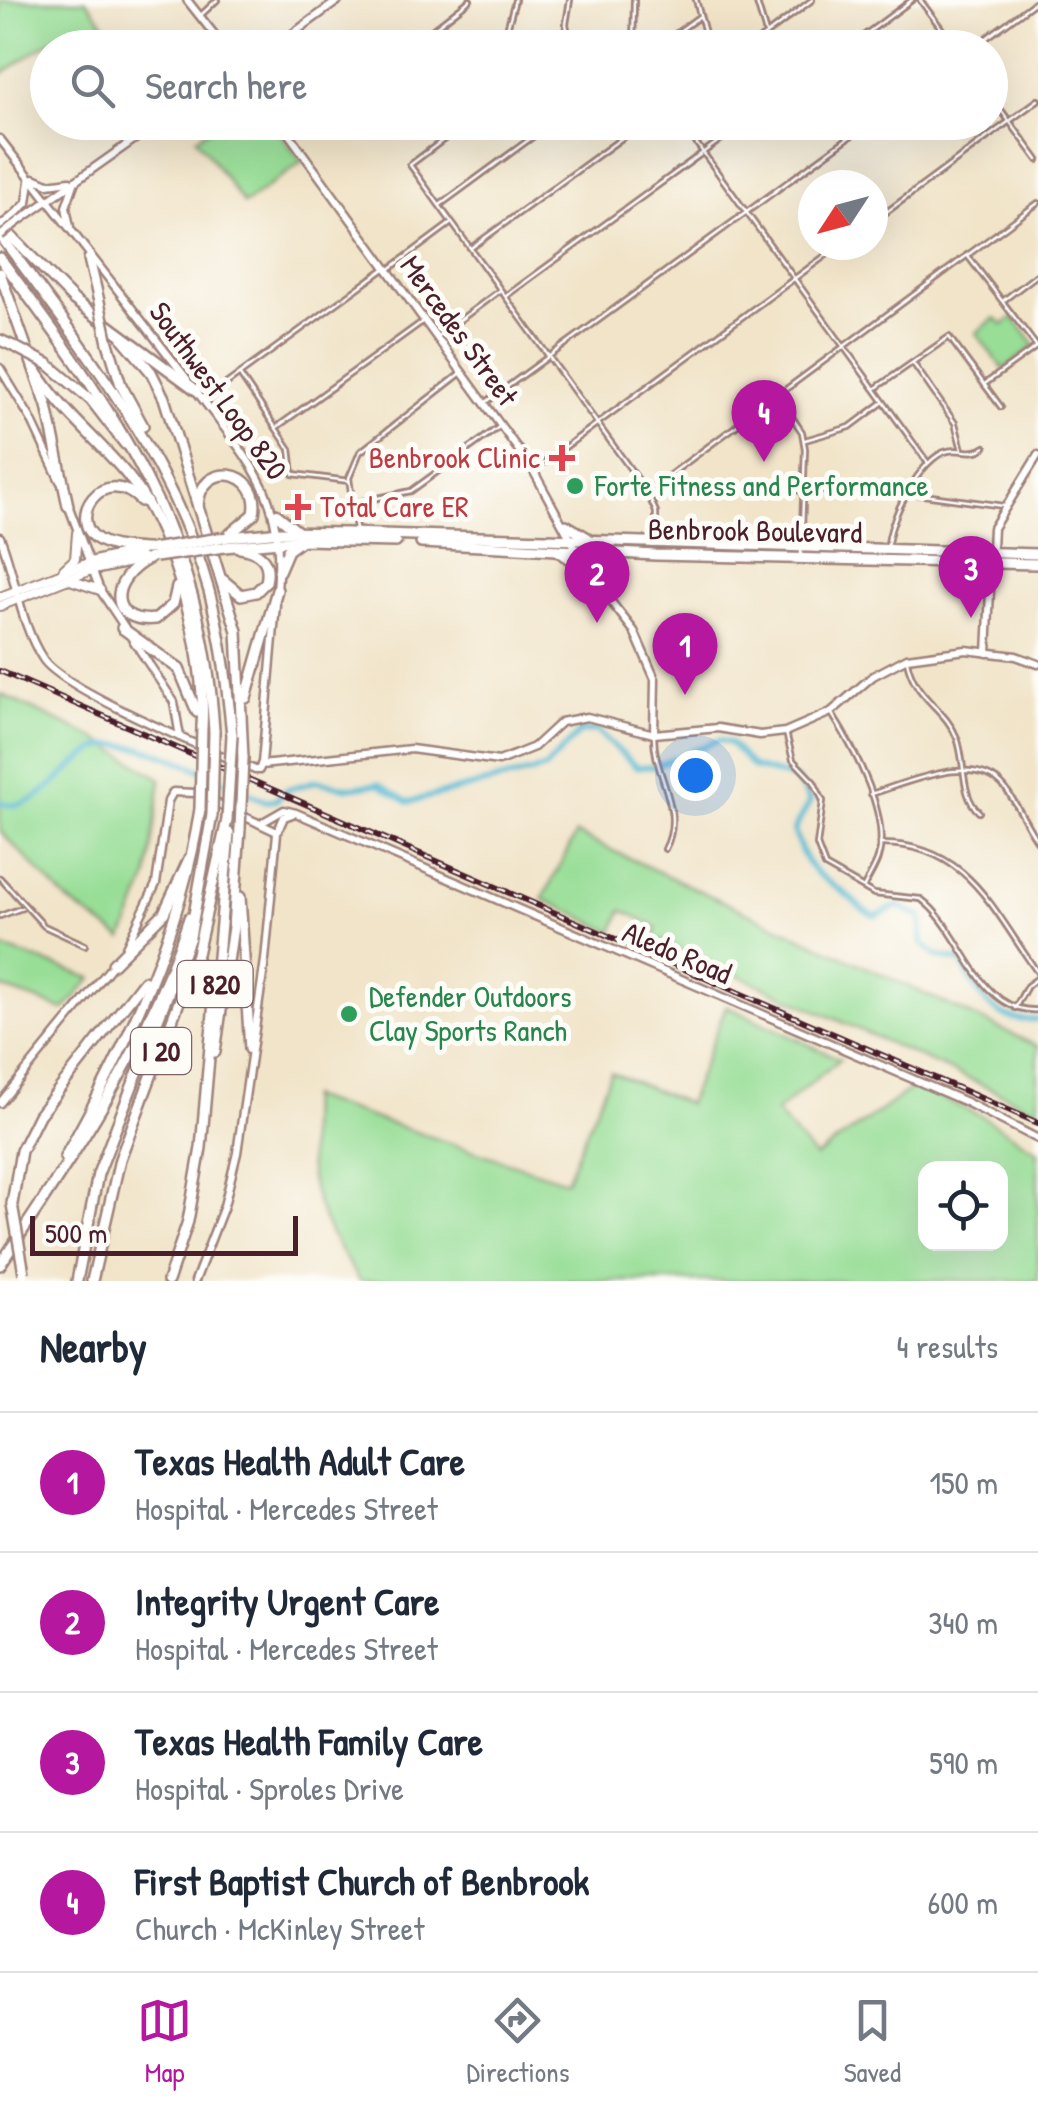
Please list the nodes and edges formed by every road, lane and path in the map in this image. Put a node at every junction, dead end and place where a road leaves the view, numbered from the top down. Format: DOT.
graph roads {
  1 [pos="188,0"];
  2 [pos="217,0"];
  3 [pos="470,0"];
  4 [pos="515,0"];
  5 [pos="570,0"];
  6 [pos="634,0"];
  7 [pos="696,0"];
  8 [pos="756,0"];
  9 [pos="812,0"];
  10 [pos="912,0"];
  11 [pos="920,0"];
  12 [pos="1038,0"];
  13 [pos="334,1"];
  14 [pos="200,16"];
  15 [pos="700,16"];
  16 [pos="211,30"];
  17 [pos="296,30"];
  18 [pos="432,30"];
  19 [pos="504,30"];
  20 [pos="567,30"];
  21 [pos="633,30"];
  22 [pos="681,30"];
  23 [pos="704,30"];
  24 [pos="765,30"];
  25 [pos="771,30"];
  26 [pos="871,30"];
  27 [pos="942,30"];
  28 [pos="997,30"];
  29 [pos="1038,100"];
  30 [pos="1008,118"];
  31 [pos="1010,121"];
  32 [pos="0,139"];
  33 [pos="133,140"];
  34 [pos="293,140"];
  35 [pos="443,140"];
  36 [pos="529,140"];
  37 [pos="619,140"];
  38 [pos="694,140"];
  39 [pos="720,140"];
  40 [pos="845,140"];
  41 [pos="984,140"];
  42 [pos="703,153"];
  43 [pos="1038,160"];
  44 [pos="28,175"];
  45 [pos="76,180"];
  46 [pos="48,200"];
  47 [pos="1038,203"];
  48 [pos="439,206"];
  49 [pos="888,211"];
  50 [pos="746,212"];
  51 [pos="17,218"];
  52 [pos="451,224"];
  53 [pos="0,225"];
  54 [pos="0,235"];
  55 [pos="74,237"];
  56 [pos="470,249"];
  57 [pos="966,254"];
  58 [pos="0,258"];
  59 [pos="89,259"];
  60 [pos="819,260"];
  61 [pos="386,270"];
  62 [pos="0,273"];
  63 [pos="1038,274"];
  64 [pos="794,278"];
  65 [pos="500,290"];
  66 [pos="505,297"];
  67 [pos="1002,300"];
  68 [pos="423,322"];
  69 [pos="436,338"];
  70 [pos="123,339"];
  71 [pos="0,340"];
  72 [pos="843,345"];
  73 [pos="1037,347"];
  74 [pos="549,357"];
  75 [pos="912,362"];
  76 [pos="0,368"];
  77 [pos="36,372"];
  78 [pos="462,373"];
  79 [pos="239,374"];
  80 [pos="984,384"];
  81 [pos="875,389"];
  82 [pos="196,390"];
  83 [pos="777,394"];
  84 [pos="203,400"];
  85 [pos="884,402"];
  86 [pos="484,404"];
  87 [pos="1002,407"];
  88 [pos="597,423"];
  89 [pos="500,426"];
  90 [pos="277,427"];
  91 [pos="804,441"];
  92 [pos="985,447"];
  93 [pos="962,450"];
  94 [pos="1038,456"];
  95 [pos="928,463"];
  96 [pos="533,470"];
  97 [pos="349,481"];
  98 [pos="656,486"];
  99 [pos="804,490"];
  100 [pos="647,492"];
  101 [pos="908,493"];
  102 [pos="352,503"];
  103 [pos="162,504"];
  104 [pos="68,506"];
  105 [pos="1007,506"];
  106 [pos="276,514"];
  107 [pos="198,515"];
  108 [pos="184,519"];
  109 [pos="157,524"];
  110 [pos="565,524"];
  111 [pos="78,533"];
  112 [pos="357,534"];
  113 [pos="280,536"];
  114 [pos="0,537"];
  115 [pos="306,537"];
  116 [pos="430,540"];
  117 [pos="223,542"];
  118 [pos="656,543"];
  119 [pos="554,544"];
  120 [pos="575,546"];
  121 [pos="600,547"];
  122 [pos="888,550"];
  123 [pos="151,553"];
  124 [pos="801,554"];
  125 [pos="1038,554"];
  126 [pos="993,558"];
  127 [pos="1038,564"];
  128 [pos="90,566"];
  129 [pos="587,570"];
  130 [pos="279,572"];
  131 [pos="218,573"];
  132 [pos="56,578"];
  133 [pos="177,579"];
  134 [pos="100,590"];
  135 [pos="277,590"];
  136 [pos="19,594"];
  137 [pos="0,597"];
  138 [pos="0,606"];
  139 [pos="122,628"];
  140 [pos="987,653"];
  141 [pos="907,658"];
  142 [pos="1038,664"];
  143 [pos="830,712"];
  144 [pos="243,726"];
  145 [pos="202,728"];
  146 [pos="785,732"];
  147 [pos="654,734"];
  148 [pos="180,737"];
  149 [pos="260,767"];
  150 [pos="964,771"];
  151 [pos="871,794"];
  152 [pos="296,812"];
  153 [pos="980,812"];
  154 [pos="227,820"];
  155 [pos="263,822"];
  156 [pos="277,833"];
  157 [pos="195,842"];
  158 [pos="1038,842"];
  159 [pos="880,844"];
  160 [pos="665,849"];
  161 [pos="238,870"];
  162 [pos="0,878"];
  163 [pos="863,889"];
  164 [pos="198,892"];
  165 [pos="24,906"];
  166 [pos="0,916"];
  167 [pos="85,945"];
  168 [pos="113,964"];
  169 [pos="154,966"];
  170 [pos="1038,975"];
  171 [pos="1014,1009"];
  172 [pos="1038,1010"];
  173 [pos="250,1049"];
  174 [pos="0,1103"];
  175 [pos="1038,1139"];
  176 [pos="201,1148"];
  177 [pos="46,1195"];
  178 [pos="0,1265"];
  179 [pos="25,1277"];
  180 [pos="76,1281"];
  181 [pos="92,1281"];
  182 [pos="168,1281"];
  183 [pos="195,1281"];
  1 -- 14 [label="street"];
  2 -- 14 [label="street"];
  3 -- 18 [label="street"];
  4 -- 19 [label="street"];
  5 -- 20 [label="street"];
  6 -- 21 [label="street"];
  7 -- 15 [label="street"];
  8 -- 24 [label="street"];
  9 -- 25 [label="street"];
  10 -- 26 [label="street"];
  11 -- 27 [label="street"];
  12 -- 28 [label="street"];
  13 -- 17 [label="street"];
  14 -- 16 [label="street"];
  15 -- 22 [label="street"];
  15 -- 23 [label="street"];
  29 -- 31 [label="street"];
  30 -- 31 [label="street"];
  31 -- 43 [label="street"];
  32 -- 44 [label="street, Southwest Loop 820"];
  33 -- 45 [label="street"];
  34 -- 61 [label="street, Mercedes Street"];
  35 -- 48 [label="street"];
  36 -- 48 [label="street"];
  37 -- 56 [label="street"];
  38 -- 42 [label="street"];
  39 -- 42 [label="street"];
  40 -- 50 [label="street"];
  41 -- 49 [label="street"];
  42 -- 50 [label="street"];
  42 -- 66 [label="street"];
  44 -- 45 [label="street"];
  44 -- 46 [label="street, Southwest Loop 820"];
  44 -- 51 [label="street"];
  45 -- 46 [label="street"];
  45 -- 55 [label="street"];
  46 -- 51 [label="street"];
  46 -- 55 [label="street, Southwest Loop 820"];
  47 -- 57 [label="street"];
  48 -- 52 [label="street"];
  50 -- 64 [label="street"];
  50 -- 74 [label="street"];
  51 -- 53 [label="street, bridge"];
  51 -- 54 [label="street, bridge"];
  52 -- 56 [label="street"];
  52 -- 61 [label="street"];
  53 -- 70 [label="highway"];
  54 -- 108 [label="highway, I 20"];
  55 -- 59 [label="street, Southwest Loop 820"];
  56 -- 65 [label="street"];
  57 -- 67 [label="street"];
  57 -- 72 [label="street"];
  58 -- 103 [label="highway, I 20"];
  59 -- 82 [label="street, Southwest Loop 820"];
  59 -- 108 [label="highway, bridge"];
  60 -- 64 [label="street"];
  61 -- 68 [label="street, Mercedes Street"];
  61 -- 79 [label="street"];
  62 -- 77 [label="highway"];
  63 -- 67 [label="street"];
  64 -- 72 [label="street"];
  64 -- 88 [label="street"];
  65 -- 66 [label="street"];
  65 -- 69 [label="street"];
  66 -- 74 [label="street"];
  67 -- 73 [label="street"];
  68 -- 69 [label="street, Mercedes Street"];
  68 -- 90 [label="street"];
  69 -- 78 [label="street, Mercedes Street"];
  70 -- 82 [label="highway"];
  70 -- 107 [label="highway"];
  71 -- 103 [label="highway, bridge"];
  72 -- 81 [label="street"];
  72 -- 83 [label="street"];
  73 -- 80 [label="street"];
  74 -- 86 [label="street"];
  74 -- 88 [label="street"];
  75 -- 80 [label="street"];
  75 -- 81 [label="street"];
  75 -- 93 [label="street"];
  76 -- 104 [label="street"];
  77 -- 104 [label="highway"];
  77 -- 109 [label="highway"];
  78 -- 86 [label="street, Mercedes Street"];
  78 -- 97 [label="street"];
  79 -- 84 [label="street"];
  79 -- 90 [label="street"];
  80 -- 87 [label="street"];
  81 -- 85 [label="street"];
  82 -- 84 [label="street, Southwest Loop 820"];
  83 -- 91 [label="street"];
  83 -- 98 [label="street"];
  84 -- 106 [label="street, Southwest Loop 820"];
  85 -- 91 [label="street"];
  85 -- 95 [label="street"];
  86 -- 89 [label="street, Mercedes Street"];
  88 -- 96 [label="street"];
  88 -- 100 [label="street"];
  89 -- 96 [label="street, Mercedes Street"];
  89 -- 102 [label="street"];
  90 -- 97 [label="street"];
  91 -- 99 [label="street"];
  92 -- 93 [label="street"];
  93 -- 95 [label="street"];
  94 -- 105 [label="street"];
  95 -- 101 [label="street"];
  96 -- 110 [label="street, Mercedes Street"];
  97 -- 102 [label="street"];
  98 -- 99 [label="street"];
  98 -- 100 [label="street"];
  99 -- 101 [label="street"];
  99 -- 124 [label="street"];
  100 -- 118 [label="street"];
  101 -- 105 [label="street"];
  101 -- 122 [label="street"];
  102 -- 112 [label="street"];
  103 -- 164 [label="highway, I 20, bridge"];
  104 -- 111 [label="street"];
  105 -- 126 [label="street"];
  106 -- 113 [label="street, Southwest Loop 820"];
  106 -- 115 [label="highway"];
  107 -- 117 [label="highway"];
  107 -- 131 [label="highway"];
  108 -- 154 [label="highway, I 20, bridge"];
  109 -- 123 [label="highway"];
  109 -- 133 [label="highway"];
  110 -- 119 [label="highway"];
  110 -- 120 [label="street, Mercedes Street"];
  110 -- 121 [label="highway"];
  111 -- 128 [label="street"];
  111 -- 132 [label="main road"];
  112 -- 115 [label="highway, Benbrook Boulevard"];
  112 -- 116 [label="highway, Benbrook Boulevard"];
  113 -- 115 [label="highway, Benbrook Boulevard"];
  113 -- 117 [label="highway, Benbrook Boulevard"];
  113 -- 130 [label="street, Southwest Loop 820"];
  114 -- 136 [label="street"];
  115 -- 116 [label="highway, Benbrook Boulevard"];
  115 -- 130 [label="highway"];
  116 -- 119 [label="highway, Benbrook Boulevard"];
  117 -- 123 [label="highway, Benbrook Boulevard, bridge"];
  117 -- 131 [label="highway"];
  118 -- 121 [label="highway, Benbrook Boulevard"];
  118 -- 124 [label="highway, Benbrook Boulevard"];
  119 -- 120 [label="highway, Benbrook Boulevard"];
  119 -- 129 [label="highway"];
  120 -- 121 [label="highway, Benbrook Boulevard"];
  120 -- 129 [label="street, Mercedes Street"];
  121 -- 124 [label="highway, Benbrook Boulevard"];
  121 -- 129 [label="highway"];
  122 -- 124 [label="highway, Benbrook Boulevard"];
  122 -- 126 [label="highway, Benbrook Boulevard"];
  123 -- 128 [label="highway, Benbrook Boulevard"];
  123 -- 133 [label="highway"];
  124 -- 126 [label="highway, Benbrook Boulevard"];
  125 -- 126 [label="highway, Benbrook Boulevard"];
  126 -- 127 [label="highway, Benbrook Boulevard"];
  126 -- 140 [label="street"];
  128 -- 132 [label="main road, Benbrook Boulevard"];
  128 -- 134 [label="street"];
  129 -- 147 [label="street, Mercedes Street"];
  130 -- 135 [label="street, Southwest Loop 820"];
  131 -- 144 [label="highway"];
  132 -- 134 [label="main road"];
  132 -- 136 [label="main road, Benbrook Boulevard"];
  133 -- 145 [label="highway"];
  134 -- 139 [label="street"];
  135 -- 144 [label="highway"];
  135 -- 149 [label="street, Southwest Loop 820"];
  136 -- 137 [label="main road, Benbrook Boulevard"];
  136 -- 138 [label="main road, Benbrook Boulevard"];
  136 -- 148 [label="street"];
  139 -- 145 [label="highway"];
  139 -- 148 [label="street"];
  140 -- 141 [label="street"];
  140 -- 142 [label="street"];
  141 -- 143 [label="street"];
  141 -- 150 [label="street"];
  143 -- 146 [label="street"];
  143 -- 151 [label="street"];
  144 -- 161 [label="highway, bridge"];
  145 -- 157 [label="highway, bridge"];
  146 -- 147 [label="street"];
  146 -- 163 [label="street"];
  147 -- 149 [label="street"];
  147 -- 160 [label="street"];
  148 -- 149 [label="street"];
  150 -- 151 [label="street"];
  150 -- 153 [label="street"];
  150 -- 158 [label="street"];
  151 -- 159 [label="street"];
  152 -- 155 [label="street"];
  152 -- 156 [label="street"];
  152 -- 175 [label="street, Aledo Road"];
  154 -- 176 [label="highway, I 820"];
  154 -- 181 [label="highway, I 20"];
  155 -- 156 [label="street"];
  155 -- 168 [label="street"];
  156 -- 173 [label="street"];
  157 -- 168 [label="highway"];
  157 -- 169 [label="highway"];
  159 -- 163 [label="street"];
  159 -- 170 [label="street"];
  161 -- 173 [label="highway"];
  161 -- 176 [label="highway"];
  162 -- 165 [label="street"];
  163 -- 171 [label="street"];
  164 -- 177 [label="highway, I 820"];
  164 -- 180 [label="highway, I 20"];
  165 -- 166 [label="street"];
  165 -- 167 [label="street"];
  168 -- 174 [label="street"];
  169 -- 177 [label="highway"];
  169 -- 179 [label="highway, bridge"];
  170 -- 171 [label="street"];
  171 -- 172 [label="street"];
  173 -- 183 [label="street"];
  176 -- 182 [label="highway, I 820"];
  177 -- 178 [label="highway, I 820"];
}
